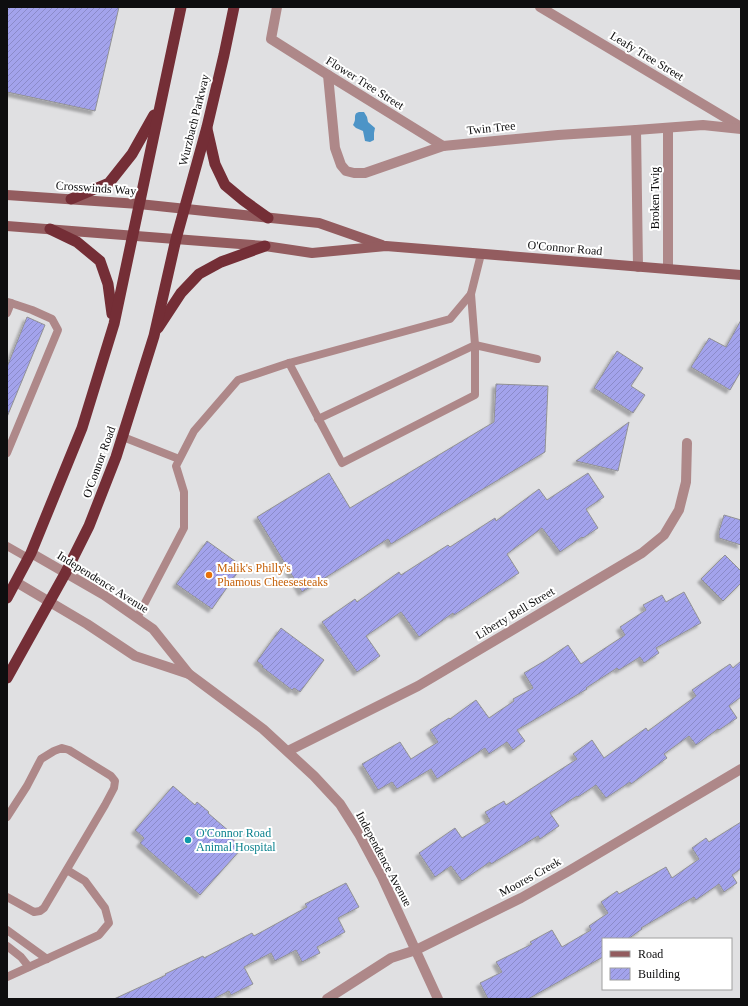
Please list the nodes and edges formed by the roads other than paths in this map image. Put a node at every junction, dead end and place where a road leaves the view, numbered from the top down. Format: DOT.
graph roads {
  1 [pos="181,7"];
  2 [pos="234,7"];
  3 [pos="277,7"];
  4 [pos="540,7"];
  5 [pos="328,76"];
  6 [pos="160,106"];
  7 [pos="207,127"];
  8 [pos="668,128"];
  9 [pos="741,128"];
  10 [pos="636,130"];
  11 [pos="443,146"];
  12 [pos="7,195"];
  13 [pos="71,199"];
  14 [pos="139,204"];
  15 [pos="184,210"];
  16 [pos="268,218"];
  17 [pos="7,226"];
  18 [pos="50,229"];
  19 [pos="132,236"];
  20 [pos="176,239"];
  21 [pos="264,246"];
  22 [pos="386,246"];
  23 [pos="481,254"];
  24 [pos="638,267"];
  25 [pos="668,269"];
  26 [pos="741,275"];
  27 [pos="471,294"];
  28 [pos="9,302"];
  29 [pos="7,313"];
  30 [pos="114,324"];
  31 [pos="154,336"];
  32 [pos="475,345"];
  33 [pos="537,359"];
  34 [pos="289,363"];
  35 [pos="318,419"];
  36 [pos="123,437"];
  37 [pos="688,443"];
  38 [pos="7,453"];
  39 [pos="179,459"];
  40 [pos="7,546"];
  41 [pos="30,556"];
  42 [pos="66,572"];
  43 [pos="16,582"];
  44 [pos="7,598"];
  45 [pos="49,602"];
  46 [pos="137,618"];
  47 [pos="189,674"];
  48 [pos="7,678"];
  49 [pos="288,751"];
  50 [pos="741,769"];
  51 [pos="7,817"];
  52 [pos="67,870"];
  53 [pos="7,897"];
  54 [pos="7,930"];
  55 [pos="7,946"];
  56 [pos="416,950"];
  57 [pos="47,959"];
  58 [pos="29,967"];
  59 [pos="7,977"];
  60 [pos="327,999"];
  61 [pos="438,999"];
  1 -- 6 [label="highway"];
  2 -- 7 [label="highway, Wurzbach Parkway"];
  3 -- 5 [label="street, Flower Tree Street"];
  4 -- 9 [label="street, Leafy Tree Street"];
  5 -- 11 [label="street, Flower Tree Street"];
  5 -- 11 [label="street, Twin Tree"];
  6 -- 13 [label="highway"];
  6 -- 14 [label="highway"];
  7 -- 15 [label="highway, Wurzbach Parkway"];
  7 -- 16 [label="highway"];
  8 -- 9 [label="street, Twin Tree"];
  8 -- 10 [label="street, Twin Tree"];
  8 -- 25 [label="street, Broken Twig"];
  10 -- 11 [label="street, Twin Tree"];
  10 -- 24 [label="street, Broken Twig"];
  12 -- 13 [label="main road, Crosswinds Way"];
  13 -- 14 [label="main road, Crosswinds Way"];
  14 -- 15 [label="main road, Crosswinds Way"];
  14 -- 19 [label="highway"];
  15 -- 16 [label="main road, O'Connor Road"];
  15 -- 20 [label="highway, Wurzbach Parkway"];
  16 -- 22 [label="main road, O'Connor Road"];
  17 -- 18 [label="main road"];
  18 -- 19 [label="main road"];
  18 -- 30 [label="highway"];
  19 -- 20 [label="main road, O'Connor Road"];
  19 -- 30 [label="highway"];
  20 -- 21 [label="main road, O'Connor Road"];
  20 -- 31 [label="highway, O'Connor Road"];
  21 -- 22 [label="main road, O'Connor Road"];
  21 -- 31 [label="highway"];
  22 -- 23 [label="main road, O'Connor Road"];
  23 -- 24 [label="main road, O'Connor Road"];
  23 -- 27 [label="lane"];
  24 -- 25 [label="main road, O'Connor Road"];
  25 -- 26 [label="main road, O'Connor Road"];
  27 -- 32 [label="lane"];
  27 -- 34 [label="lane"];
  28 -- 29 [label="lane"];
  28 -- 38 [label="lane"];
  30 -- 41 [label="highway"];
  31 -- 36 [label="highway, O'Connor Road"];
  32 -- 33 [label="lane"];
  32 -- 35 [label="lane"];
  32 -- 35 [label="lane"];
  34 -- 35 [label="lane"];
  34 -- 39 [label="lane"];
  36 -- 39 [label="lane"];
  36 -- 42 [label="highway, O'Connor Road"];
  37 -- 49 [label="street, Liberty Bell Street"];
  39 -- 46 [label="lane"];
  40 -- 41 [label="lane"];
  41 -- 42 [label="street, Independence Avenue"];
  41 -- 43 [label="highway"];
  42 -- 45 [label="highway, O'Connor Road"];
  42 -- 46 [label="street, Independence Avenue"];
  43 -- 44 [label="highway"];
  43 -- 45 [label="street, Independence Avenue"];
  45 -- 47 [label="street, Independence Avenue"];
  45 -- 48 [label="highway, O'Connor Road"];
  46 -- 47 [label="street, Independence Avenue"];
  47 -- 49 [label="street, Independence Avenue"];
  49 -- 56 [label="street, Independence Avenue"];
  50 -- 56 [label="street, Moores Creek"];
  51 -- 52 [label="lane"];
  52 -- 53 [label="lane"];
  52 -- 57 [label="lane"];
  54 -- 57 [label="lane"];
  55 -- 58 [label="lane"];
  56 -- 60 [label="street, Moores Creek"];
  56 -- 61 [label="street, Independence Avenue"];
  57 -- 58 [label="lane"];
  58 -- 59 [label="lane"];
}
